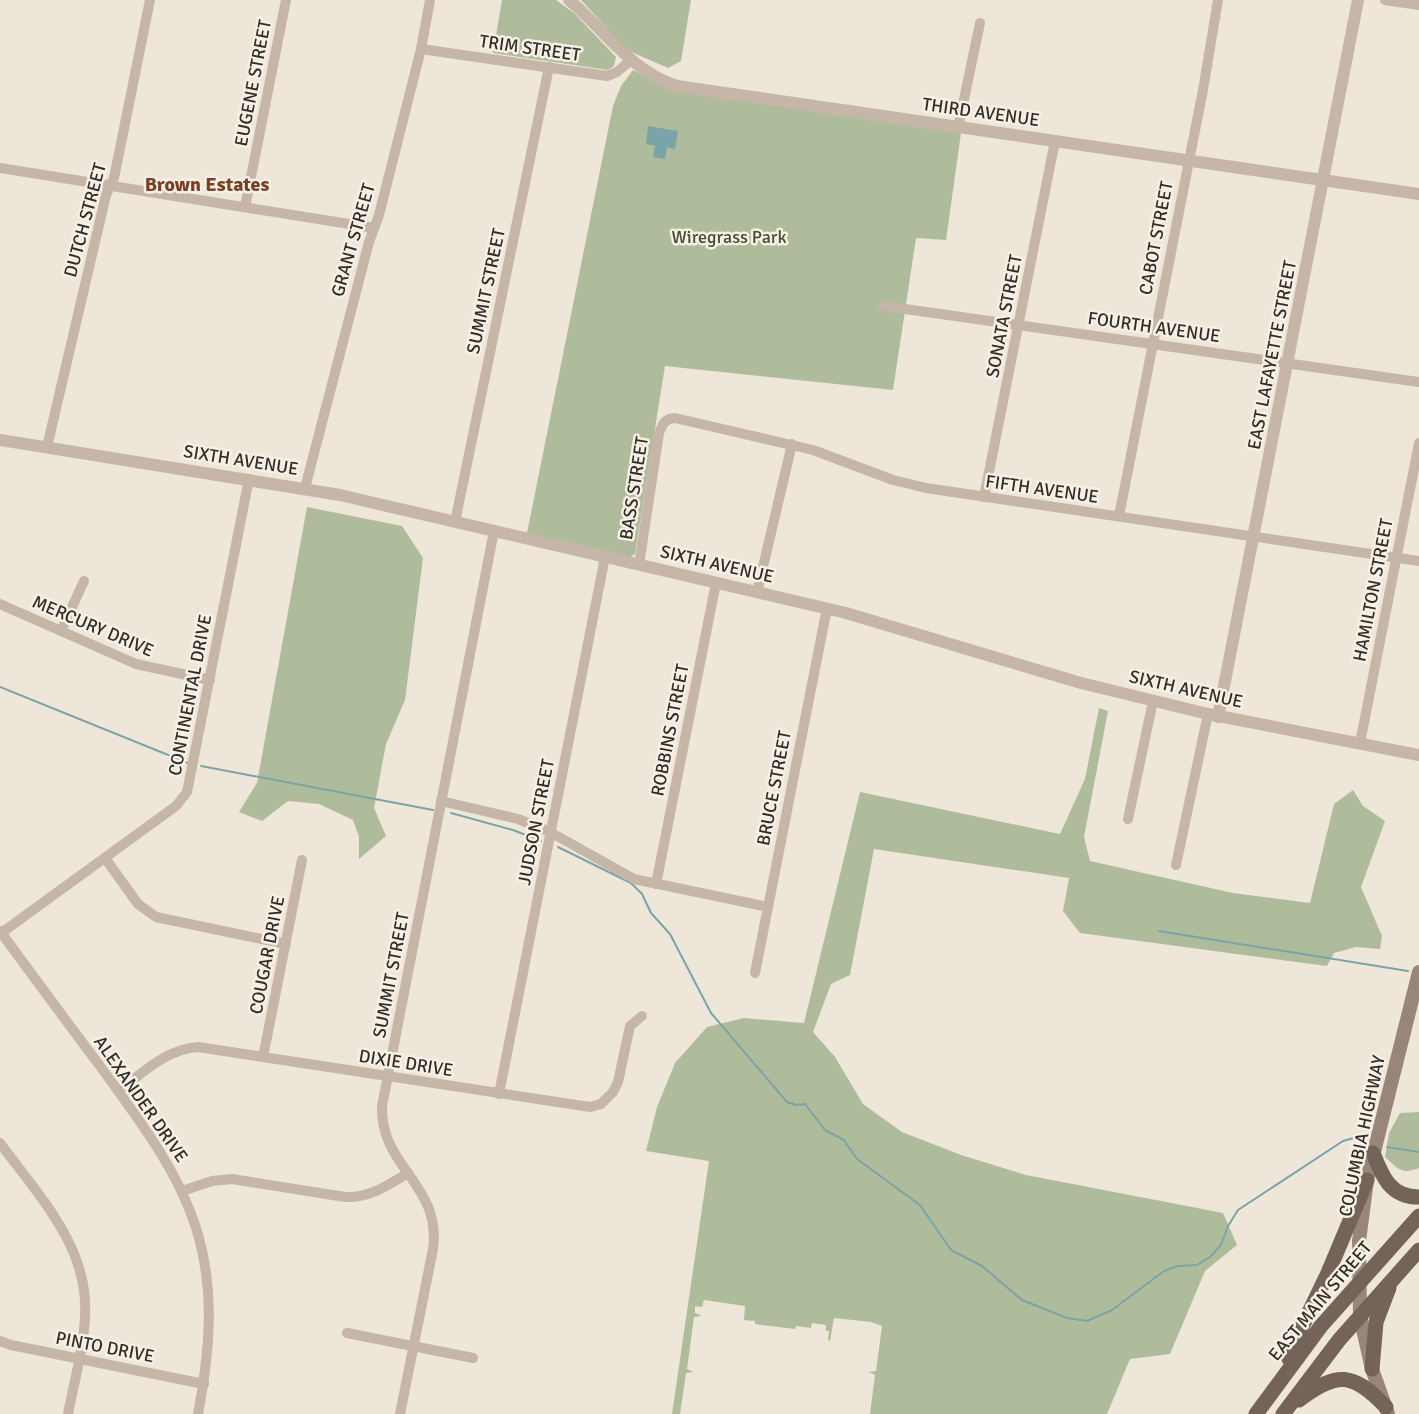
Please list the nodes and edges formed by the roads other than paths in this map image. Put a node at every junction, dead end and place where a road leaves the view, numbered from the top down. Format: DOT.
graph roads {
  1 [pos="150,0"];
  2 [pos="286,0"];
  3 [pos="430,0"];
  4 [pos="569,0"];
  5 [pos="1218,0"];
  6 [pos="1359,0"];
  7 [pos="1385,0"];
  8 [pos="1419,5"];
  9 [pos="980,23"];
  10 [pos="421,49"];
  11 [pos="630,61"];
  12 [pos="549,67"];
  13 [pos="958,128"];
  14 [pos="1055,141"];
  15 [pos="1187,160"];
  16 [pos="0,168"];
  17 [pos="1324,180"];
  18 [pos="110,186"];
  19 [pos="1419,194"];
  20 [pos="245,207"];
  21 [pos="374,228"];
  22 [pos="884,306"];
  23 [pos="1019,324"];
  24 [pos="1152,344"];
  25 [pos="1288,364"];
  26 [pos="1419,382"];
  27 [pos="668,419"];
  28 [pos="0,440"];
  29 [pos="1419,443"];
  30 [pos="792,444"];
  31 [pos="47,447"];
  32 [pos="249,479"];
  33 [pos="305,488"];
  34 [pos="984,497"];
  35 [pos="1119,516"];
  36 [pos="455,522"];
  37 [pos="494,531"];
  38 [pos="1255,537"];
  39 [pos="605,557"];
  40 [pos="1396,558"];
  41 [pos="1419,561"];
  42 [pos="639,565"];
  43 [pos="84,580"];
  44 [pos="716,583"];
  45 [pos="757,592"];
  46 [pos="0,604"];
  47 [pos="827,608"];
  48 [pos="60,631"];
  49 [pos="210,680"];
  50 [pos="1153,701"];
  51 [pos="1213,715"];
  52 [pos="1360,743"];
  53 [pos="1418,755"];
  54 [pos="441,801"];
  55 [pos="1128,819"];
  56 [pos="550,832"];
  57 [pos="105,858"];
  58 [pos="302,860"];
  59 [pos="1176,865"];
  60 [pos="656,884"];
  61 [pos="768,907"];
  62 [pos="0,932"];
  63 [pos="286,944"];
  64 [pos="1419,972"];
  65 [pos="755,973"];
  66 [pos="642,1016"];
  67 [pos="264,1057"];
  68 [pos="388,1077"];
  69 [pos="118,1091"];
  70 [pos="499,1094"];
  71 [pos="0,1143"];
  72 [pos="1373,1153"];
  73 [pos="408,1173"];
  74 [pos="1367,1180"];
  75 [pos="182,1191"];
  76 [pos="1419,1197"];
  77 [pos="1419,1216"];
  78 [pos="1419,1250"];
  79 [pos="1392,1280"];
  80 [pos="1358,1283"];
  81 [pos="1360,1316"];
  82 [pos="347,1333"];
  83 [pos="0,1341"];
  84 [pos="413,1346"];
  85 [pos="78,1358"];
  86 [pos="473,1358"];
  87 [pos="1372,1369"];
  88 [pos="1284,1374"];
  89 [pos="204,1383"];
  90 [pos="1387,1411"];
  91 [pos="1284,1413"];
  92 [pos="68,1414"];
  93 [pos="198,1414"];
  94 [pos="400,1414"];
  95 [pos="1256,1414"];
  1 -- 18 [label="street, DUTCH STREET"];
  2 -- 20 [label="street, EUGENE STREET"];
  3 -- 10 [label="street, GRANT STREET"];
  4 -- 11 [label="street, THIRD AVENUE"];
  5 -- 15 [label="street, CABOT STREET"];
  6 -- 17 [label="street, EAST LAFAYETTE STREET"];
  7 -- 8 [label="street"];
  9 -- 13 [label="street"];
  10 -- 12 [label="street, TRIM STREET"];
  10 -- 21 [label="street, GRANT STREET"];
  11 -- 12 [label="street, TRIM STREET"];
  11 -- 13 [label="street, THIRD AVENUE"];
  12 -- 36 [label="street, SUMMIT STREET"];
  13 -- 14 [label="street, THIRD AVENUE"];
  14 -- 15 [label="street, THIRD AVENUE"];
  14 -- 23 [label="street, SONATA STREET"];
  15 -- 17 [label="street, THIRD AVENUE"];
  15 -- 24 [label="street, CABOT STREET"];
  16 -- 18 [label="street"];
  17 -- 19 [label="street, THIRD AVENUE"];
  17 -- 25 [label="street, EAST LAFAYETTE STREET"];
  18 -- 20 [label="street"];
  18 -- 31 [label="street, DUTCH STREET"];
  20 -- 21 [label="street"];
  21 -- 33 [label="street, GRANT STREET"];
  22 -- 23 [label="street, FOURTH AVENUE"];
  23 -- 24 [label="street, FOURTH AVENUE"];
  23 -- 34 [label="street, SONATA STREET"];
  24 -- 25 [label="street, FOURTH AVENUE"];
  24 -- 35 [label="street, CABOT STREET"];
  25 -- 26 [label="street, FOURTH AVENUE"];
  25 -- 38 [label="street, EAST LAFAYETTE STREET"];
  27 -- 30 [label="street, FIFTH AVENUE"];
  27 -- 42 [label="street, BASS STREET"];
  28 -- 31 [label="street, SIXTH AVENUE"];
  29 -- 40 [label="street, HAMILTON STREET"];
  30 -- 34 [label="street, FIFTH AVENUE"];
  30 -- 45 [label="street"];
  31 -- 32 [label="street, SIXTH AVENUE"];
  32 -- 33 [label="street, SIXTH AVENUE"];
  32 -- 49 [label="street, CONTINENTAL DRIVE"];
  33 -- 36 [label="street, SIXTH AVENUE"];
  34 -- 35 [label="street, FIFTH AVENUE"];
  35 -- 38 [label="street, FIFTH AVENUE"];
  36 -- 37 [label="street, SIXTH AVENUE"];
  37 -- 39 [label="street, SIXTH AVENUE"];
  37 -- 54 [label="street, SUMMIT STREET"];
  38 -- 40 [label="street, FIFTH AVENUE"];
  38 -- 51 [label="street, EAST LAFAYETTE STREET"];
  39 -- 42 [label="street, SIXTH AVENUE"];
  39 -- 56 [label="street, JUDSON STREET"];
  40 -- 41 [label="street, FIFTH AVENUE"];
  40 -- 52 [label="street, HAMILTON STREET"];
  42 -- 44 [label="street, SIXTH AVENUE"];
  43 -- 48 [label="street"];
  44 -- 45 [label="street, SIXTH AVENUE"];
  44 -- 60 [label="street, ROBBINS STREET"];
  45 -- 47 [label="street, SIXTH AVENUE"];
  46 -- 48 [label="street, MERCURY DRIVE"];
  47 -- 50 [label="street, SIXTH AVENUE"];
  47 -- 61 [label="street, BRUCE STREET"];
  48 -- 49 [label="street, MERCURY DRIVE"];
  49 -- 57 [label="street, CONTINENTAL DRIVE"];
  50 -- 51 [label="street, SIXTH AVENUE"];
  50 -- 55 [label="street"];
  51 -- 52 [label="street, SIXTH AVENUE"];
  51 -- 59 [label="street"];
  52 -- 53 [label="street, SIXTH AVENUE"];
  54 -- 56 [label="street"];
  54 -- 68 [label="street, SUMMIT STREET"];
  56 -- 60 [label="street"];
  56 -- 70 [label="street, JUDSON STREET"];
  57 -- 62 [label="street, CONTINENTAL DRIVE"];
  57 -- 63 [label="street"];
  58 -- 63 [label="street, COUGAR DRIVE"];
  60 -- 61 [label="street"];
  61 -- 65 [label="street, BRUCE STREET"];
  62 -- 69 [label="street, ALEXANDER DRIVE"];
  63 -- 67 [label="street, COUGAR DRIVE"];
  64 -- 72 [label="main road, COLUMBIA HIGHWAY"];
  66 -- 70 [label="street, DIXIE DRIVE"];
  67 -- 68 [label="street, DIXIE DRIVE"];
  67 -- 69 [label="street, DIXIE DRIVE"];
  68 -- 70 [label="street, DIXIE DRIVE"];
  68 -- 73 [label="street, SUMMIT STREET"];
  69 -- 75 [label="street, ALEXANDER DRIVE"];
  71 -- 85 [label="street"];
  72 -- 74 [label="main road, COLUMBIA HIGHWAY"];
  72 -- 76 [label="main road"];
  73 -- 75 [label="street"];
  73 -- 84 [label="street, SUMMIT STREET"];
  74 -- 80 [label="main road, COLUMBIA HIGHWAY"];
  74 -- 88 [label="main road"];
  75 -- 89 [label="street, ALEXANDER DRIVE"];
  77 -- 80 [label="main road, EAST MAIN STREET"];
  78 -- 79 [label="main road"];
  79 -- 81 [label="main road"];
  79 -- 87 [label="main road"];
  80 -- 81 [label="main road, COLUMBIA HIGHWAY"];
  80 -- 88 [label="main road, EAST MAIN STREET"];
  81 -- 87 [label="main road, COLUMBIA HIGHWAY"];
  81 -- 91 [label="main road"];
  82 -- 84 [label="street"];
  83 -- 85 [label="street, PINTO DRIVE"];
  84 -- 86 [label="street"];
  84 -- 94 [label="street, SUMMIT STREET"];
  85 -- 89 [label="street, PINTO DRIVE"];
  85 -- 92 [label="street"];
  87 -- 90 [label="main road, COLUMBIA HIGHWAY"];
  88 -- 95 [label="main road, EAST MAIN STREET"];
  89 -- 93 [label="street, ALEXANDER DRIVE"];
  90 -- 91 [label="main road"];
}
